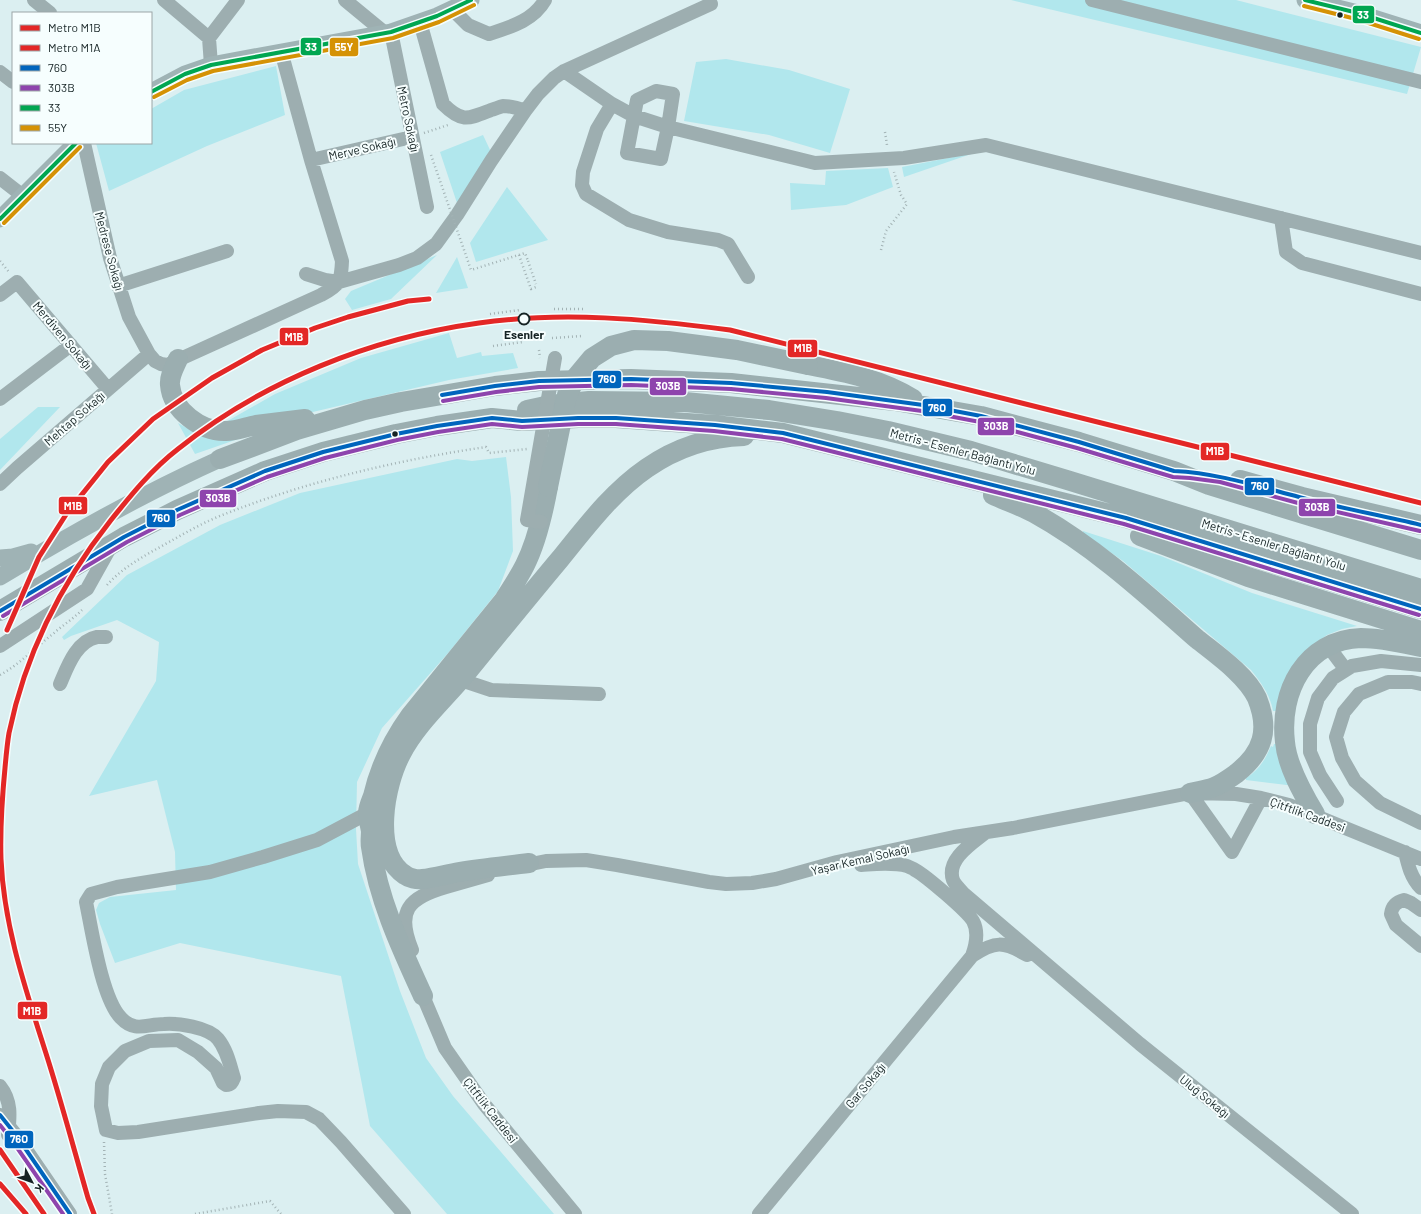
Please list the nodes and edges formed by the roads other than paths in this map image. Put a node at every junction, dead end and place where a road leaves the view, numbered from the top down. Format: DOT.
graph roads {
  1 [pos="34,0"];
  2 [pos="164,0"];
  3 [pos="238,0"];
  4 [pos="345,0"];
  5 [pos="545,0"];
  6 [pos="1092,0"];
  7 [pos="1305,0"];
  8 [pos="464,3"];
  9 [pos="711,4"];
  10 [pos="49,12"];
  11 [pos="420,22"];
  12 [pos="388,33"];
  13 [pos="1421,33"];
  14 [pos="209,38"];
  15 [pos="281,51"];
  16 [pos="210,65"];
  17 [pos="564,71"];
  18 [pos="0,72"];
  19 [pos="12,81"];
  20 [pos="1421,82"];
  21 [pos="152,90"];
  22 [pos="612,104"];
  23 [pos="525,111"];
  24 [pos="634,116"];
  25 [pos="668,127"];
  26 [pos="412,137"];
  27 [pos="75,144"];
  28 [pos="84,144"];
  29 [pos="311,160"];
  30 [pos="0,178"];
  31 [pos="23,196"];
  32 [pos="427,207"];
  33 [pos="1281,218"];
  34 [pos="0,219"];
  35 [pos="227,251"];
  36 [pos="1421,253"];
  37 [pos="306,274"];
  38 [pos="748,277"];
  39 [pos="340,282"];
  40 [pos="118,286"];
  41 [pos="1421,294"];
  42 [pos="0,295"];
  43 [pos="71,345"];
  44 [pos="149,354"];
  45 [pos="555,358"];
  46 [pos="178,359"];
  47 [pos="108,389"];
  48 [pos="0,399"];
  49 [pos="923,405"];
  50 [pos="342,416"];
  51 [pos="492,418"];
  52 [pos="807,439"];
  53 [pos="220,459"];
  54 [pos="940,471"];
  55 [pos="1174,471"];
  56 [pos="0,484"];
  57 [pos="1005,488"];
  58 [pos="541,522"];
  59 [pos="1421,525"];
  60 [pos="63,539"];
  61 [pos="111,545"];
  62 [pos="1421,550"];
  63 [pos="0,558"];
  64 [pos="0,577"];
  65 [pos="1421,590"];
  66 [pos="1421,609"];
  67 [pos="0,611"];
  68 [pos="1421,631"];
  69 [pos="106,638"];
  70 [pos="0,646"];
  71 [pos="1328,646"];
  72 [pos="1421,647"];
  73 [pos="1421,665"];
  74 [pos="1346,670"];
  75 [pos="455,675"];
  76 [pos="60,684"];
  77 [pos="1421,684"];
  78 [pos="600,694"];
  79 [pos="1190,793"];
  80 [pos="1261,798"];
  81 [pos="1337,801"];
  82 [pos="377,811"];
  83 [pos="1315,814"];
  84 [pos="1421,823"];
  85 [pos="985,833"];
  86 [pos="1405,852"];
  87 [pos="1421,859"];
  88 [pos="837,862"];
  89 [pos="529,863"];
  90 [pos="1421,888"];
  91 [pos="1421,910"];
  92 [pos="1421,946"];
  93 [pos="972,956"];
  94 [pos="1062,976"];
  95 [pos="423,996"];
  96 [pos="0,1086"];
  97 [pos="0,1115"];
  98 [pos="8,1135"];
  99 [pos="70,1214"];
  100 [pos="404,1214"];
  101 [pos="575,1214"];
  102 [pos="759,1214"];
  103 [pos="1352,1214"];
  1 -- 10 [label="street"];
  2 -- 14 [label="street"];
  3 -- 14 [label="street"];
  4 -- 12 [label="street"];
  5 -- 8 [label="street"];
  6 -- 20 [label="street"];
  7 -- 13 [label="main road"];
  8 -- 11 [label="main road"];
  9 -- 17 [label="street"];
  11 -- 12 [label="main road"];
  11 -- 23 [label="street"];
  12 -- 15 [label="main road"];
  12 -- 26 [label="street, Metro Sokağı"];
  14 -- 16 [label="street"];
  15 -- 16 [label="main road"];
  15 -- 29 [label="street"];
  16 -- 21 [label="main road"];
  17 -- 22 [label="street"];
  17 -- 23 [label="street"];
  18 -- 19 [label="street"];
  22 -- 24 [label="street"];
  22 -- 38 [label="street"];
  23 -- 39 [label="street"];
  24 -- 25 [label="street"];
  24 -- 25 [label="street"];
  24 -- 25 [label="street"];
  25 -- 33 [label="street"];
  26 -- 29 [label="street, Merve Sokağı"];
  26 -- 32 [label="street, Metro Sokağı"];
  27 -- 31 [label="main road"];
  28 -- 40 [label="street, Medrese Sokağı"];
  29 -- 39 [label="street"];
  30 -- 31 [label="street"];
  31 -- 34 [label="main road"];
  33 -- 36 [label="street"];
  33 -- 41 [label="street"];
  35 -- 40 [label="street"];
  37 -- 39 [label="street"];
  39 -- 46 [label="street"];
  40 -- 44 [label="street, Medrese Sokağı"];
  42 -- 43 [label="street, Merdiven Sokağı"];
  43 -- 47 [label="street, Merdiven Sokağı"];
  43 -- 48 [label="street"];
  44 -- 46 [label="street"];
  44 -- 47 [label="street, Mehtap Sokağı"];
  45 -- 58 [label="street, bridge"];
  46 -- 50 [label="highway"];
  47 -- 56 [label="street, Mehtap Sokağı"];
  49 -- 50 [label="highway"];
  49 -- 55 [label="highway"];
  49 -- 58 [label="highway, bridge"];
  50 -- 53 [label="highway"];
  51 -- 52 [label="highway"];
  51 -- 61 [label="highway"];
  51 -- 65 [label="highway, Metris - Esenler Bağlantı Yolu"];
  52 -- 54 [label="highway"];
  52 -- 75 [label="highway"];
  53 -- 60 [label="main road"];
  54 -- 57 [label="highway"];
  54 -- 79 [label="highway"];
  55 -- 59 [label="highway"];
  55 -- 62 [label="highway"];
  57 -- 66 [label="highway"];
  57 -- 68 [label="highway"];
  58 -- 75 [label="highway"];
  60 -- 63 [label="main road"];
  60 -- 64 [label="main road"];
  61 -- 67 [label="highway"];
  61 -- 70 [label="street"];
  69 -- 76 [label="street"];
  71 -- 72 [label="highway"];
  71 -- 74 [label="street"];
  71 -- 83 [label="highway"];
  73 -- 74 [label="street"];
  74 -- 81 [label="street"];
  75 -- 78 [label="street"];
  75 -- 82 [label="highway"];
  77 -- 84 [label="street"];
  79 -- 80 [label="street, Çitftlik Caddesi"];
  79 -- 80 [label="street"];
  79 -- 85 [label="street, Yaşar Kemal Sokağı"];
  80 -- 83 [label="street, Çitftlik Caddesi"];
  82 -- 89 [label="highway"];
  82 -- 95 [label="highway"];
  82 -- 100 [label="street"];
  83 -- 86 [label="street, Çitftlik Caddesi"];
  85 -- 88 [label="street, Yaşar Kemal Sokağı"];
  85 -- 94 [label="street"];
  86 -- 87 [label="street, Çitftlik Caddesi"];
  86 -- 90 [label="street"];
  88 -- 89 [label="street, Yaşar Kemal Sokağı"];
  88 -- 93 [label="street"];
  89 -- 95 [label="street, Yaşar Kemal Sokağı"];
  91 -- 92 [label="street"];
  93 -- 94 [label="street"];
  93 -- 102 [label="street, Gar Sokağı"];
  94 -- 103 [label="street, Uluğ Sokağı"];
  95 -- 101 [label="street, Çitftlik Caddesi"];
  96 -- 98 [label="street"];
  97 -- 99 [label="street, bridge"];
}
